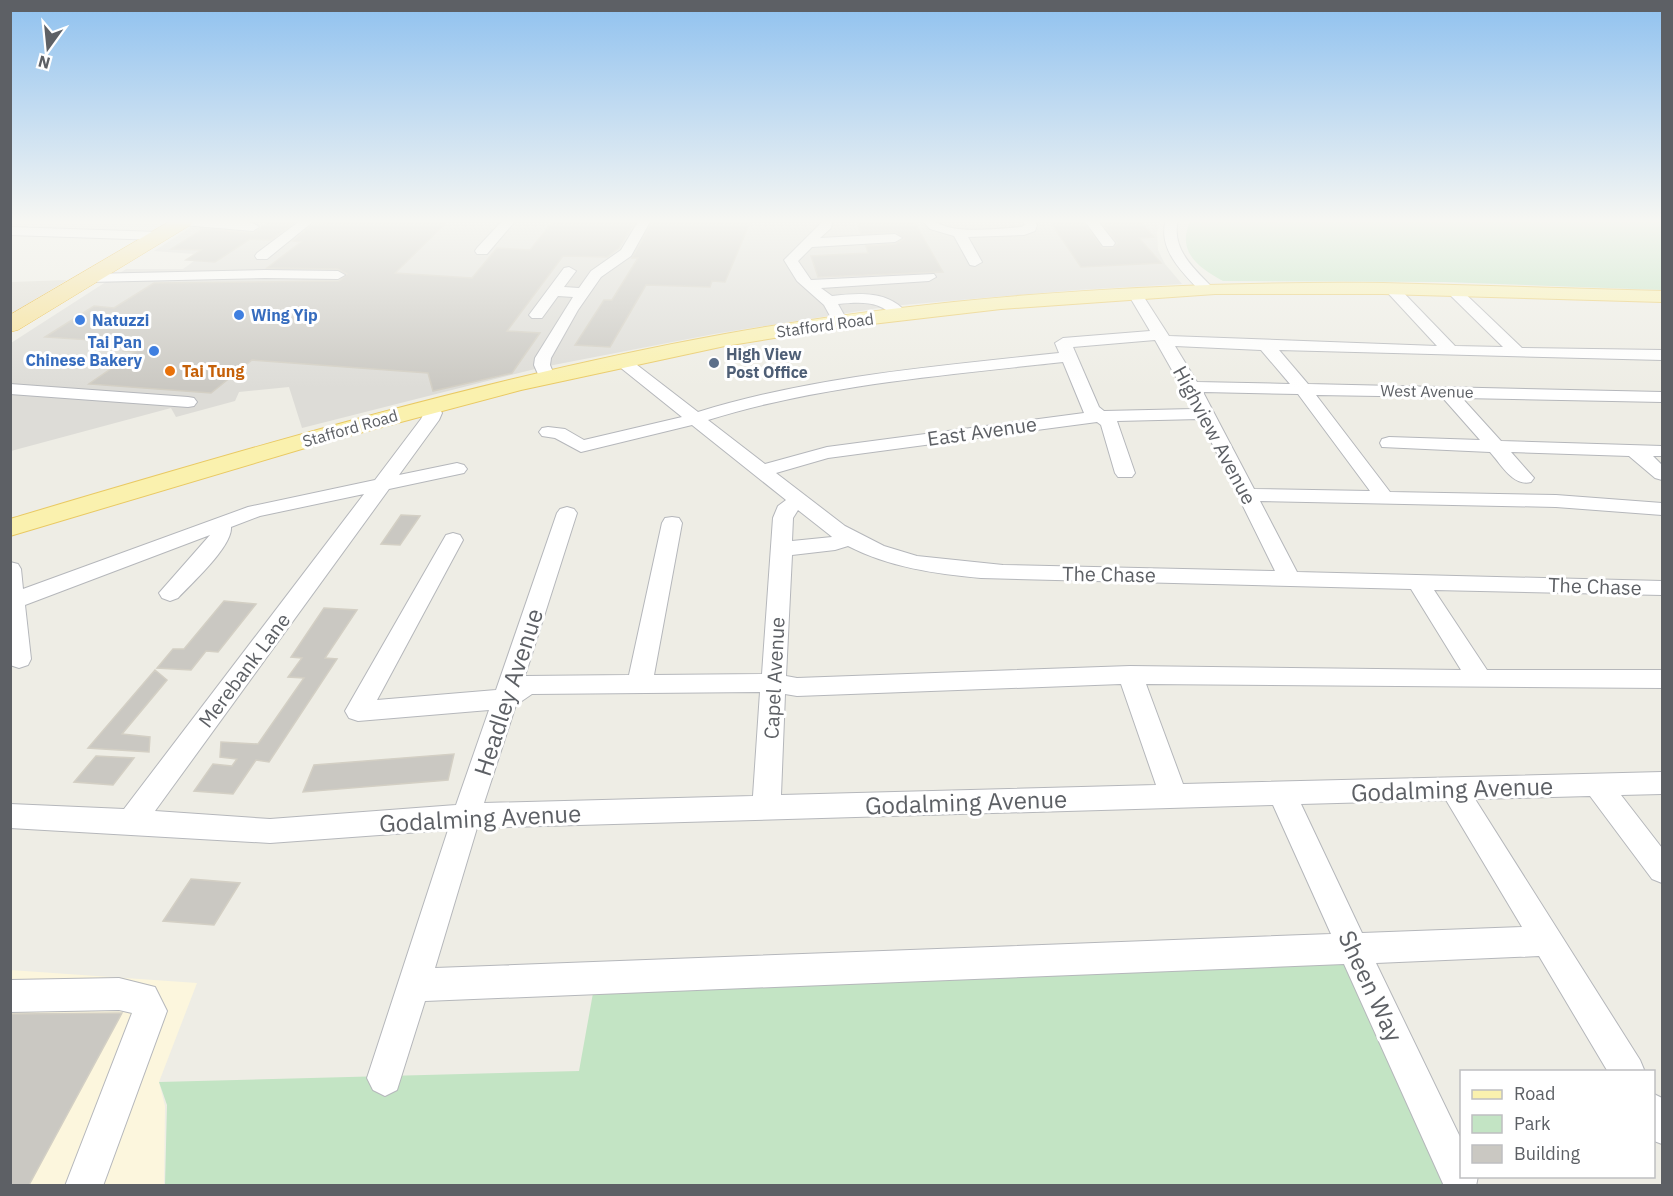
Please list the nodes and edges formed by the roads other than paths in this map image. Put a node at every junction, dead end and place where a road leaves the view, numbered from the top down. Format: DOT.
graph roads {
  1 [pos="93,276"];
  2 [pos="185,276"];
  3 [pos="565,276"];
  4 [pos="595,276"];
  5 [pos="800,276"];
  6 [pos="1195,276"];
  7 [pos="929,277"];
  8 [pos="89,278"];
  9 [pos="808,285"];
  10 [pos="1206,289"];
  11 [pos="1392,289"];
  12 [pos="1452,290"];
  13 [pos="554,291"];
  14 [pos="584,293"];
  15 [pos="1135,294"];
  16 [pos="1662,297"];
  17 [pos="829,301"];
  18 [pos="537,315"];
  19 [pos="900,315"];
  20 [pos="840,322"];
  21 [pos="10,326"];
  22 [pos="1162,338"];
  23 [pos="1266,345"];
  24 [pos="1450,350"];
  25 [pos="1516,351"];
  26 [pos="1662,355"];
  27 [pos="1068,357"];
  28 [pos="622,361"];
  29 [pos="547,377"];
  30 [pos="1192,387"];
  31 [pos="10,388"];
  32 [pos="1302,388"];
  33 [pos="1446,391"];
  34 [pos="1662,397"];
  35 [pos="188,402"];
  36 [pos="430,406"];
  37 [pos="1206,414"];
  38 [pos="1099,416"];
  39 [pos="693,419"];
  40 [pos="548,432"];
  41 [pos="1389,443"];
  42 [pos="1495,445"];
  43 [pos="1634,450"];
  44 [pos="1662,451"];
  45 [pos="457,469"];
  46 [pos="760,471"];
  47 [pos="1125,473"];
  48 [pos="1662,474"];
  49 [pos="1524,478"];
  50 [pos="383,484"];
  51 [pos="1248,495"];
  52 [pos="1384,497"];
  53 [pos="798,500"];
  54 [pos="1662,508"];
  55 [pos="567,513"];
  56 [pos="672,523"];
  57 [pos="220,525"];
  58 [pos="10,528"];
  59 [pos="849,538"];
  60 [pos="453,540"];
  61 [pos="782,549"];
  62 [pos="10,569"];
  63 [pos="1289,578"];
  64 [pos="1417,581"];
  65 [pos="1662,588"];
  66 [pos="170,593"];
  67 [pos="13,609"];
  68 [pos="19,659"];
  69 [pos="1130,675"];
  70 [pos="1662,679"];
  71 [pos="1480,680"];
  72 [pos="640,683"];
  73 [pos="774,683"];
  74 [pos="506,699"];
  75 [pos="1662,783"];
  76 [pos="1597,785"];
  77 [pos="1454,789"];
  78 [pos="1282,794"];
  79 [pos="1174,796"];
  80 [pos="766,807"];
  81 [pos="10,816"];
  82 [pos="466,816"];
  83 [pos="131,822"];
  84 [pos="1662,870"];
  85 [pos="1547,941"];
  86 [pos="1354,949"];
  87 [pos="412,985"];
  88 [pos="10,996"];
  89 [pos="1627,1070"];
  90 [pos="385,1078"];
  91 [pos="1460,1179"];
  92 [pos="84,1185"];
  1 -- 8 [label="highway"];
  2 -- 8 [label="street"];
  3 -- 13 [label="street"];
  4 -- 14 [label="street"];
  5 -- 9 [label="street"];
  6 -- 10 [label="street"];
  7 -- 9 [label="street"];
  8 -- 21 [label="highway"];
  9 -- 17 [label="street"];
  10 -- 11 [label="main road, Stafford Road"];
  10 -- 15 [label="main road, Stafford Road"];
  11 -- 12 [label="main road, Stafford Road"];
  11 -- 24 [label="street"];
  12 -- 16 [label="main road, Stafford Road"];
  12 -- 25 [label="street"];
  13 -- 14 [label="street"];
  13 -- 18 [label="street"];
  14 -- 29 [label="street"];
  15 -- 19 [label="main road, Stafford Road"];
  15 -- 22 [label="street, Highview Avenue"];
  17 -- 19 [label="street"];
  17 -- 20 [label="street"];
  19 -- 20 [label="main road, Stafford Road"];
  20 -- 28 [label="main road, Stafford Road"];
  22 -- 23 [label="street"];
  22 -- 27 [label="street"];
  22 -- 30 [label="street, Highview Avenue"];
  23 -- 24 [label="street"];
  23 -- 32 [label="street"];
  24 -- 25 [label="street"];
  25 -- 26 [label="street"];
  27 -- 38 [label="street"];
  27 -- 39 [label="street"];
  28 -- 29 [label="main road, Stafford Road"];
  28 -- 39 [label="street, The Chase"];
  29 -- 36 [label="main road, Stafford Road"];
  30 -- 32 [label="street, West Avenue"];
  30 -- 37 [label="street, Highview Avenue"];
  31 -- 35 [label="street"];
  32 -- 33 [label="street, West Avenue"];
  32 -- 52 [label="street"];
  33 -- 34 [label="street, West Avenue"];
  33 -- 42 [label="street"];
  36 -- 50 [label="street, Merebank Lane"];
  36 -- 58 [label="main road, Stafford Road"];
  37 -- 38 [label="street, East Avenue"];
  37 -- 51 [label="street, Highview Avenue"];
  38 -- 46 [label="street, East Avenue"];
  38 -- 47 [label="street"];
  39 -- 40 [label="street"];
  39 -- 46 [label="street, The Chase"];
  41 -- 42 [label="street"];
  42 -- 43 [label="street"];
  42 -- 49 [label="street"];
  43 -- 44 [label="street"];
  43 -- 48 [label="street"];
  45 -- 50 [label="street"];
  46 -- 53 [label="street, The Chase"];
  50 -- 57 [label="street"];
  50 -- 83 [label="street, Merebank Lane"];
  51 -- 52 [label="street"];
  51 -- 63 [label="street, Highview Avenue"];
  52 -- 54 [label="street"];
  53 -- 59 [label="street, The Chase"];
  53 -- 61 [label="street, Capel Avenue"];
  55 -- 74 [label="street, Headley Avenue"];
  56 -- 72 [label="street"];
  57 -- 66 [label="street"];
  57 -- 67 [label="street"];
  59 -- 61 [label="street"];
  59 -- 63 [label="street, The Chase"];
  60 -- 74 [label="street"];
  61 -- 73 [label="street, Capel Avenue"];
  62 -- 67 [label="street"];
  63 -- 64 [label="street, The Chase"];
  64 -- 65 [label="street, The Chase"];
  64 -- 71 [label="street"];
  67 -- 68 [label="street"];
  69 -- 71 [label="street"];
  69 -- 73 [label="street"];
  69 -- 79 [label="street"];
  70 -- 71 [label="street"];
  72 -- 73 [label="street"];
  72 -- 74 [label="street"];
  73 -- 80 [label="street, Capel Avenue"];
  74 -- 82 [label="street, Headley Avenue"];
  75 -- 76 [label="street, Godalming Avenue"];
  76 -- 77 [label="street, Godalming Avenue"];
  76 -- 84 [label="street"];
  77 -- 78 [label="street, Godalming Avenue"];
  77 -- 85 [label="street"];
  78 -- 79 [label="street, Godalming Avenue"];
  78 -- 86 [label="street, Sheen Way"];
  79 -- 80 [label="street, Godalming Avenue"];
  80 -- 82 [label="street, Godalming Avenue"];
  81 -- 83 [label="street"];
  82 -- 83 [label="street, Godalming Avenue"];
  82 -- 87 [label="street, Headley Avenue"];
  85 -- 86 [label="street"];
  85 -- 89 [label="street"];
  86 -- 87 [label="street"];
  86 -- 91 [label="street, Sheen Way"];
  87 -- 90 [label="street, Headley Avenue"];
  88 -- 92 [label="street"];
}
